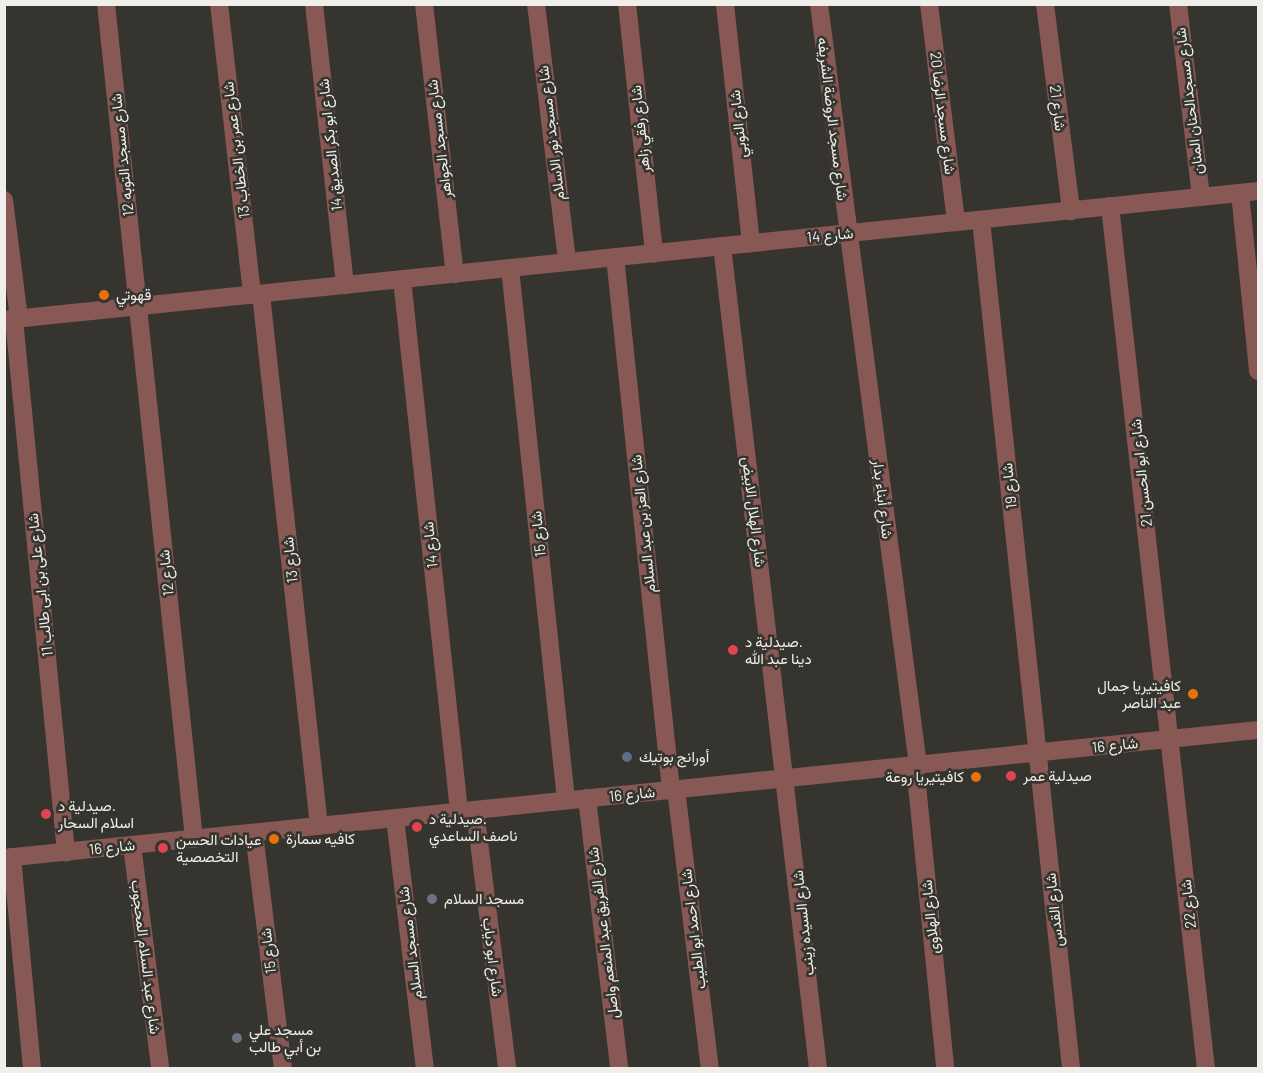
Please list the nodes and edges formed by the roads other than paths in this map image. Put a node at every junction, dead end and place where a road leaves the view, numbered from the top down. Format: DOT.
graph roads {
  1 [pos="106,4"];
  2 [pos="219,4"];
  3 [pos="314,4"];
  4 [pos="424,4"];
  5 [pos="536,4"];
  6 [pos="627,4"];
  7 [pos="725,4"];
  8 [pos="819,4"];
  9 [pos="929,4"];
  10 [pos="1045,4"];
  11 [pos="1178,4"];
  12 [pos="1258,191"];
  13 [pos="1240,193"];
  14 [pos="1201,197"];
  15 [pos="4,200"];
  16 [pos="1110,206"];
  17 [pos="1071,211"];
  18 [pos="981,220"];
  19 [pos="956,222"];
  20 [pos="848,233"];
  21 [pos="751,243"];
  22 [pos="722,246"];
  23 [pos="654,254"];
  24 [pos="615,257"];
  25 [pos="567,262"];
  26 [pos="510,268"];
  27 [pos="455,274"];
  28 [pos="402,279"];
  29 [pos="345,285"];
  30 [pos="257,294"];
  31 [pos="139,306"];
  32 [pos="13,319"];
  33 [pos="1258,371"];
  34 [pos="1258,730"];
  35 [pos="1171,739"];
  36 [pos="1037,752"];
  37 [pos="916,765"];
  38 [pos="787,778"];
  39 [pos="674,790"];
  40 [pos="587,798"];
  41 [pos="567,800"];
  42 [pos="467,811"];
  43 [pos="395,818"];
  44 [pos="319,826"];
  45 [pos="254,832"];
  46 [pos="194,839"];
  47 [pos="132,845"];
  48 [pos="66,852"];
  49 [pos="8,857"];
  50 [pos="32,1068"];
  51 [pos="160,1068"];
  52 [pos="282,1068"];
  53 [pos="425,1068"];
  54 [pos="507,1068"];
  55 [pos="619,1068"];
  56 [pos="710,1068"];
  57 [pos="818,1068"];
  58 [pos="945,1068"];
  59 [pos="1071,1068"];
  60 [pos="1206,1068"];
  1 -- 31 [label="street, شارع مسجد التوبه 12"];
  2 -- 30 [label="street, شارع عمر بن الخطاب 13"];
  3 -- 29 [label="street, شارع ابو بكر الصديق 14"];
  4 -- 27 [label="street, شارع مسجد الجواهر"];
  5 -- 25 [label="street, شارع مسجد نور الاسلام"];
  6 -- 23 [label="street, شارع رفقي زاهر"];
  7 -- 21 [label="street, شارع النوبي"];
  8 -- 20 [label="street, شارع مسجد الروضة الشريفه"];
  9 -- 19 [label="street, شارع مسجد الرضا 20"];
  10 -- 17 [label="street, شارع 21"];
  11 -- 14 [label="street, شارع مسجدالحنان المنان"];
  12 -- 13 [label="street, شارع 14"];
  13 -- 14 [label="street, شارع 14"];
  13 -- 33 [label="street"];
  14 -- 16 [label="street, شارع 14"];
  15 -- 32 [label="street, شارع على بن ابى طالب 11"];
  16 -- 17 [label="street, شارع 14"];
  16 -- 35 [label="street, شارع ابو الحسن 21"];
  17 -- 18 [label="street, شارع 14"];
  18 -- 19 [label="street, شارع 14"];
  18 -- 36 [label="street, شارع 19"];
  19 -- 20 [label="street, شارع 14"];
  20 -- 21 [label="street, شارع 14"];
  20 -- 37 [label="street, شارع أبناء بدار"];
  21 -- 22 [label="street, شارع 14"];
  22 -- 23 [label="street, شارع 14"];
  22 -- 38 [label="street, شارع الهلال الابيض"];
  23 -- 24 [label="street, شارع 14"];
  24 -- 25 [label="street, شارع 14"];
  24 -- 39 [label="street, شارع العز بن عبد السلام"];
  25 -- 26 [label="street, شارع 14"];
  26 -- 27 [label="street, شارع 14"];
  26 -- 41 [label="street, شارع 15"];
  27 -- 28 [label="street, شارع 14"];
  28 -- 29 [label="street, شارع 14"];
  28 -- 42 [label="street, شارع 14"];
  29 -- 30 [label="street, شارع 14"];
  30 -- 31 [label="street, شارع 14"];
  30 -- 44 [label="street, شارع 13"];
  31 -- 32 [label="street, شارع 14"];
  31 -- 46 [label="street, شارع 12"];
  32 -- 48 [label="street, شارع على بن ابى طالب 11"];
  34 -- 35 [label="street, شارع 16"];
  35 -- 36 [label="street, شارع 16"];
  35 -- 60 [label="street, شارع 22"];
  36 -- 37 [label="street, شارع 16"];
  36 -- 59 [label="street, شارع القدس"];
  37 -- 38 [label="street, شارع 16"];
  37 -- 58 [label="street, شارع الهلاوى"];
  38 -- 39 [label="street, شارع 16"];
  38 -- 57 [label="street, شارع السيده زينب"];
  39 -- 40 [label="street, شارع 16"];
  39 -- 56 [label="street, شارع احمد ابو الطيب"];
  40 -- 41 [label="street, شارع 16"];
  40 -- 55 [label="street, شارع الفريق عبد المنعم واصل"];
  41 -- 42 [label="street, شارع 16"];
  42 -- 43 [label="street, شارع 16"];
  42 -- 54 [label="street, شارع ابو دياب"];
  43 -- 44 [label="street, شارع 16"];
  43 -- 53 [label="street, شارع مسجد السلام"];
  44 -- 45 [label="street, شارع 16"];
  45 -- 46 [label="street, شارع 16"];
  45 -- 52 [label="street, شارع 15"];
  46 -- 47 [label="street, شارع 16"];
  47 -- 48 [label="street, شارع 16"];
  47 -- 51 [label="street, شارع عبد السلام المحجوب"];
  48 -- 49 [label="street, شارع 16"];
  49 -- 50 [label="street"];
}
